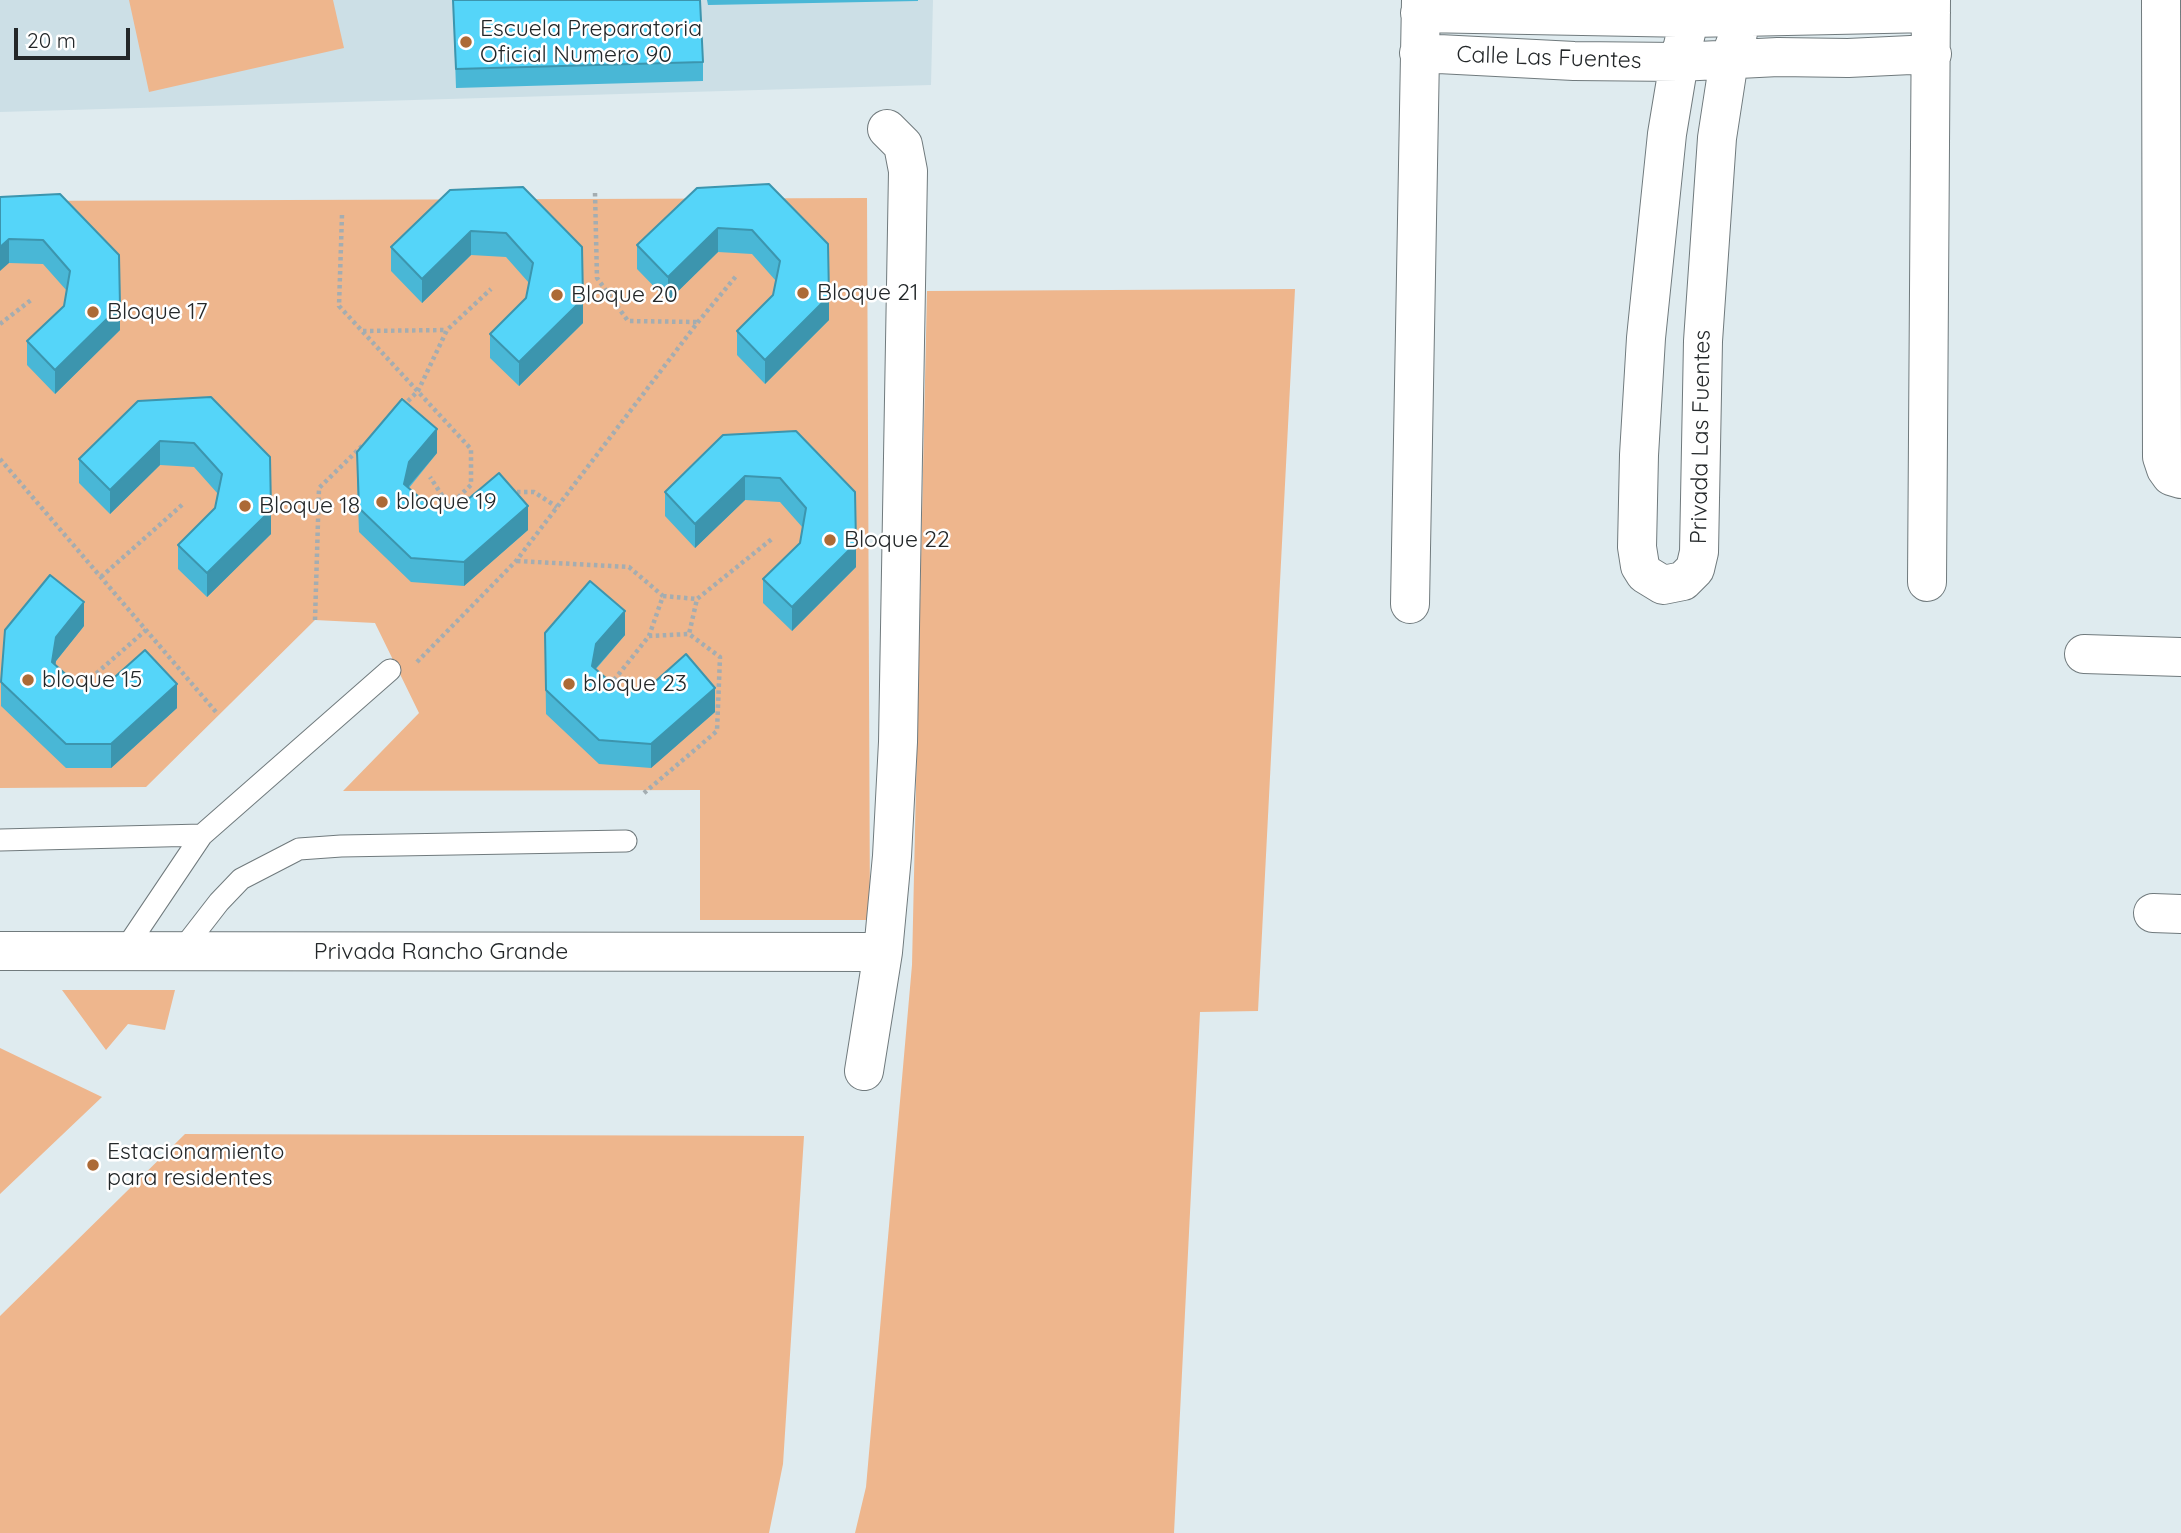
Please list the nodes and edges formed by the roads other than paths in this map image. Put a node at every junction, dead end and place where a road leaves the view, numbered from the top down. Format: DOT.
graph roads {
  1 [pos="2161,0"];
  2 [pos="1421,6"];
  3 [pos="1469,6"];
  4 [pos="1931,6"];
  5 [pos="1744,8"];
  6 [pos="1693,9"];
  7 [pos="1419,53"];
  8 [pos="1932,54"];
  9 [pos="1466,56"];
  10 [pos="1729,60"];
  11 [pos="1679,62"];
  12 [pos="2171,83"];
  13 [pos="887,129"];
  14 [pos="2171,144"];
  15 [pos="1646,338"];
  16 [pos="1703,341"];
  17 [pos="2181,479"];
  18 [pos="1927,582"];
  19 [pos="1410,604"];
  20 [pos="2084,654"];
  21 [pos="2181,657"];
  22 [pos="390,670"];
  23 [pos="202,835"];
  24 [pos="0,840"];
  25 [pos="626,841"];
  26 [pos="0,951"];
  27 [pos="124,951"];
  28 [pos="181,951"];
  29 [pos="883,952"];
  30 [pos="864,1071"];
  1 -- 12 [label="street"];
  2 -- 3 [label="street, Calle Las Fuentes"];
  2 -- 7 [label="street"];
  3 -- 6 [label="street, Calle Las Fuentes"];
  3 -- 9 [label="street"];
  4 -- 5 [label="street"];
  4 -- 8 [label="street"];
  5 -- 6 [label="street"];
  5 -- 10 [label="street"];
  6 -- 11 [label="street"];
  7 -- 9 [label="street, Calle Las Fuentes"];
  7 -- 19 [label="street"];
  8 -- 10 [label="street"];
  8 -- 18 [label="street"];
  9 -- 11 [label="street, Calle Las Fuentes"];
  10 -- 11 [label="street, Calle Las Fuentes"];
  10 -- 16 [label="street, Privada Las Fuentes"];
  11 -- 15 [label="street, Privada Las Fuentes"];
  12 -- 14 [label="street"];
  13 -- 29 [label="street"];
  14 -- 17 [label="street"];
  15 -- 16 [label="street"];
  15 -- 16 [label="street, Privada Las Fuentes"];
  20 -- 21 [label="street"];
  22 -- 23 [label="lane"];
  23 -- 24 [label="lane"];
  23 -- 27 [label="lane"];
  25 -- 28 [label="lane"];
  26 -- 27 [label="street, Privada Rancho Grande"];
  27 -- 28 [label="street, Privada Rancho Grande"];
  28 -- 29 [label="street, Privada Rancho Grande"];
  29 -- 30 [label="street"];
}
